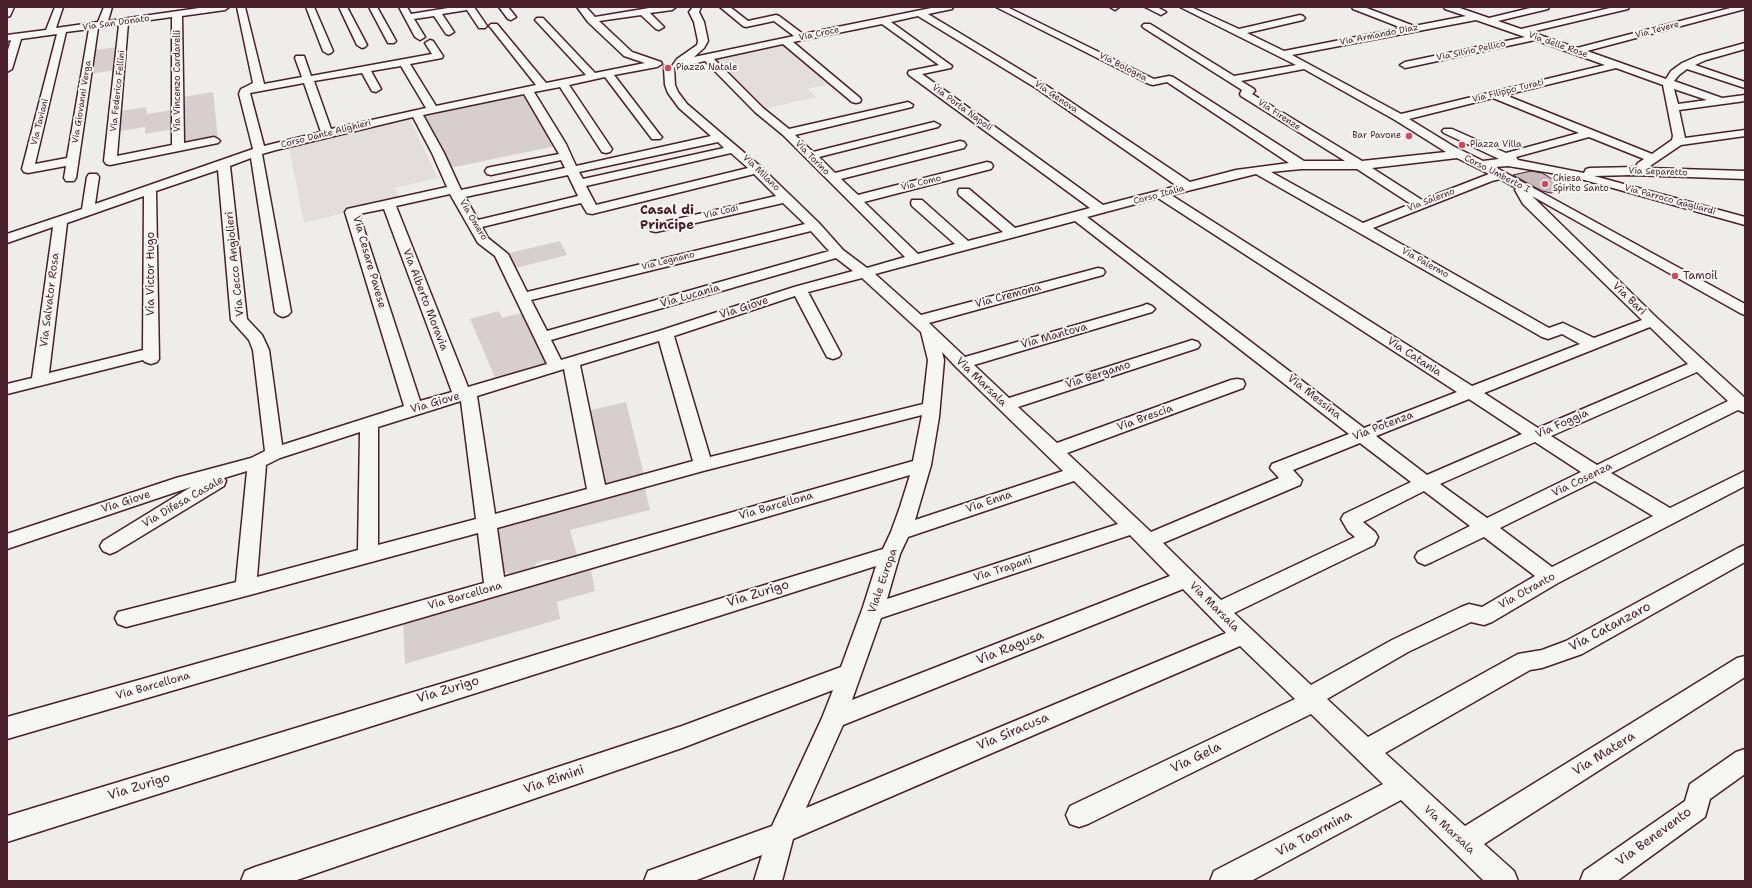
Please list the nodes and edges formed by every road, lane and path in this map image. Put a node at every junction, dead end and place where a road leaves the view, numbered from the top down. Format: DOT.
graph roads {
  1 [pos="10,7"];
  2 [pos="59,7"];
  3 [pos="108,7"];
  4 [pos="226,7"];
  5 [pos="241,7"];
  6 [pos="310,7"];
  7 [pos="343,7"];
  8 [pos="373,7"];
  9 [pos="403,7"];
  10 [pos="466,7"];
  11 [pos="503,7"];
  12 [pos="581,7"];
  13 [pos="672,7"];
  14 [pos="697,7"];
  15 [pos="724,7"];
  16 [pos="949,7"];
  17 [pos="1000,7"];
  18 [pos="1149,7"];
  19 [pos="1184,7"];
  20 [pos="1356,7"];
  21 [pos="1448,7"];
  22 [pos="1545,7"];
  23 [pos="1625,7"];
  24 [pos="202,9"];
  25 [pos="1739,9"];
  26 [pos="436,12"];
  27 [pos="643,12"];
  28 [pos="1161,12"];
  29 [pos="7,14"];
  30 [pos="177,14"];
  31 [pos="921,14"];
  32 [pos="1476,16"];
  33 [pos="409,17"];
  34 [pos="511,17"];
  35 [pos="1300,18"];
  36 [pos="540,20"];
  37 [pos="591,20"];
  38 [pos="884,21"];
  39 [pos="1488,21"];
  40 [pos="124,22"];
  41 [pos="98,26"];
  42 [pos="482,26"];
  43 [pos="494,26"];
  44 [pos="1147,26"];
  45 [pos="659,27"];
  46 [pos="1413,29"];
  47 [pos="62,31"];
  48 [pos="50,32"];
  49 [pos="448,32"];
  50 [pos="1237,32"];
  51 [pos="1521,32"];
  52 [pos="420,37"];
  53 [pos="1536,37"];
  54 [pos="12,38"];
  55 [pos="802,38"];
  56 [pos="391,41"];
  57 [pos="785,42"];
  58 [pos="430,43"];
  59 [pos="362,45"];
  60 [pos="1745,46"];
  61 [pos="328,51"];
  62 [pos="1577,51"];
  63 [pos="1720,53"];
  64 [pos="1283,54"];
  65 [pos="707,57"];
  66 [pos="300,58"];
  67 [pos="1739,59"];
  68 [pos="404,62"];
  69 [pos="668,65"];
  70 [pos="1406,65"];
  71 [pos="1616,65"];
  72 [pos="1686,65"];
  73 [pos="1306,66"];
  74 [pos="7,69"];
  75 [pos="365,69"];
  76 [pos="608,74"];
  77 [pos="593,77"];
  78 [pos="307,79"];
  79 [pos="1233,80"];
  80 [pos="563,83"];
  81 [pos="1668,83"];
  82 [pos="1745,85"];
  83 [pos="543,86"];
  84 [pos="376,89"];
  85 [pos="248,90"];
  86 [pos="527,90"];
  87 [pos="1494,95"];
  88 [pos="1745,98"];
  89 [pos="856,100"];
  90 [pos="1721,101"];
  91 [pos="908,105"];
  92 [pos="1672,108"];
  93 [pos="433,110"];
  94 [pos="416,113"];
  95 [pos="1399,118"];
  96 [pos="934,125"];
  97 [pos="1448,131"];
  98 [pos="328,133"];
  99 [pos="787,133"];
  100 [pos="1591,133"];
  101 [pos="1745,134"];
  102 [pos="1733,135"];
  103 [pos="656,137"];
  104 [pos="720,138"];
  105 [pos="1745,140"];
  106 [pos="214,142"];
  107 [pos="1678,142"];
  108 [pos="960,144"];
  109 [pos="178,148"];
  110 [pos="606,149"];
  111 [pos="734,149"];
  112 [pos="258,151"];
  113 [pos="1458,154"];
  114 [pos="565,156"];
  115 [pos="810,156"];
  116 [pos="1503,156"];
  117 [pos="1650,157"];
  118 [pos="72,161"];
  119 [pos="224,163"];
  120 [pos="1518,163"];
  121 [pos="1301,165"];
  122 [pos="1358,165"];
  123 [pos="1480,165"];
  124 [pos="987,166"];
  125 [pos="571,170"];
  126 [pos="757,170"];
  127 [pos="1258,170"];
  128 [pos="491,171"];
  129 [pos="1632,171"];
  130 [pos="1571,173"];
  131 [pos="1723,174"];
  132 [pos="1502,175"];
  133 [pos="1745,175"];
  134 [pos="93,177"];
  135 [pos="70,178"];
  136 [pos="832,178"];
  137 [pos="1745,182"];
  138 [pos="579,184"];
  139 [pos="1188,187"];
  140 [pos="1523,187"];
  141 [pos="150,188"];
  142 [pos="456,192"];
  143 [pos="964,192"];
  144 [pos="1160,194"];
  145 [pos="585,198"];
  146 [pos="786,198"];
  147 [pos="855,200"];
  148 [pos="918,203"];
  149 [pos="389,204"];
  150 [pos="1420,204"];
  151 [pos="88,210"];
  152 [pos="1101,210"];
  153 [pos="1077,216"];
  154 [pos="60,220"];
  155 [pos="1745,221"];
  156 [pos="475,225"];
  157 [pos="814,226"];
  158 [pos="656,228"];
  159 [pos="1362,228"];
  160 [pos="1014,234"];
  161 [pos="7,239"];
  162 [pos="965,246"];
  163 [pos="838,253"];
  164 [pos="916,260"];
  165 [pos="865,272"];
  166 [pos="1098,272"];
  167 [pos="799,290"];
  168 [pos="523,297"];
  169 [pos="1147,309"];
  170 [pos="1745,310"];
  171 [pos="284,312"];
  172 [pos="1652,321"];
  173 [pos="923,325"];
  174 [pos="665,334"];
  175 [pos="542,337"];
  176 [pos="1592,344"];
  177 [pos="1192,346"];
  178 [pos="833,354"];
  179 [pos="962,363"];
  180 [pos="563,364"];
  181 [pos="1699,365"];
  182 [pos="40,380"];
  183 [pos="1237,384"];
  184 [pos="7,389"];
  185 [pos="1470,393"];
  186 [pos="465,394"];
  187 [pos="1742,404"];
  188 [pos="1006,405"];
  189 [pos="931,407"];
  190 [pos="414,409"];
  191 [pos="369,424"];
  192 [pos="1362,435"];
  193 [pos="1538,435"];
  194 [pos="1054,451"];
  195 [pos="266,458"];
  196 [pos="922,464"];
  197 [pos="703,465"];
  198 [pos="1077,473"];
  199 [pos="1596,473"];
  200 [pos="1745,478"];
  201 [pos="1426,483"];
  202 [pos="597,493"];
  203 [pos="1670,518"];
  204 [pos="487,522"];
  205 [pos="1133,527"];
  206 [pos="1484,528"];
  207 [pos="901,532"];
  208 [pos="1148,541"];
  209 [pos="7,542"];
  210 [pos="110,546"];
  211 [pos="1745,553"];
  212 [pos="368,554"];
  213 [pos="890,554"];
  214 [pos="1425,557"];
  215 [pos="1551,577"];
  216 [pos="1185,579"];
  217 [pos="495,587"];
  218 [pos="246,588"];
  219 [pos="1218,611"];
  220 [pos="872,612"];
  221 [pos="126,618"];
  222 [pos="1243,635"];
  223 [pos="1745,665"];
  224 [pos="851,673"];
  225 [pos="1311,700"];
  226 [pos="834,718"];
  227 [pos="7,728"];
  228 [pos="1366,750"];
  229 [pos="1745,760"];
  230 [pos="1403,786"];
  231 [pos="1079,815"];
  232 [pos="7,829"];
  233 [pos="783,832"];
  234 [pos="1462,843"];
  235 [pos="255,881"];
  236 [pos="658,881"];
  237 [pos="768,881"];
  238 [pos="1224,881"];
  239 [pos="1504,881"];
  240 [pos="1594,881"];
  1 -- 29 [label="street"];
  2 -- 48 [label="street"];
  3 -- 41 [label="street, Via Giovanni Verga"];
  4 -- 24 [label="street, Via San Donato"];
  5 -- 85 [label="street"];
  6 -- 61 [label="street"];
  7 -- 59 [label="street"];
  8 -- 56 [label="street"];
  9 -- 33 [label="street"];
  10 -- 26 [label="street"];
  10 -- 42 [label="street"];
  11 -- 34 [label="street"];
  12 -- 37 [label="street"];
  13 -- 27 [label="street"];
  14 -- 69 [label="street"];
  15 -- 55 [label="street"];
  16 -- 31 [label="street, Via Croce"];
  17 -- 121 [label="street, Via Bologna"];
  18 -- 28 [label="street"];
  19 -- 50 [label="street, Corso Umberto I"];
  20 -- 46 [label="street"];
  21 -- 32 [label="street, Via delle Rose"];
  22 -- 39 [label="street"];
  23 -- 51 [label="street"];
  24 -- 30 [label="street, Via San Donato"];
  25 -- 62 [label="street, Via Tevere"];
  26 -- 33 [label="street"];
  26 -- 49 [label="street"];
  27 -- 37 [label="street"];
  27 -- 45 [label="street"];
  30 -- 40 [label="street, Via San Donato"];
  30 -- 109 [label="street, Via Vincenzo Cardarelli"];
  31 -- 38 [label="street, Via Croce"];
  31 -- 139 [label="street, Via Genova"];
  32 -- 39 [label="street, Via delle Rose"];
  32 -- 46 [label="street, Via Armando Diaz"];
  33 -- 52 [label="street"];
  35 -- 50 [label="street"];
  36 -- 77 [label="street"];
  37 -- 69 [label="street"];
  38 -- 55 [label="street, Via Croce"];
  38 -- 152 [label="street, Via Porta Napoli"];
  39 -- 51 [label="street, Via delle Rose"];
  40 -- 41 [label="street, Via San Donato"];
  40 -- 109 [label="street, Via Federico Fellini"];
  41 -- 47 [label="street, Via San Donato"];
  41 -- 118 [label="street, Via Giovanni Verga"];
  43 -- 83 [label="street"];
  44 -- 79 [label="street, Via Firenze"];
  46 -- 64 [label="street, Via Armando Diaz"];
  47 -- 48 [label="street, Via San Donato"];
  47 -- 118 [label="street, Via Taviani"];
  48 -- 54 [label="street, Via San Donato"];
  50 -- 64 [label="street, Corso Umberto I"];
  51 -- 53 [label="street, Via delle Rose"];
  53 -- 62 [label="street, Via delle Rose"];
  53 -- 70 [label="street, Via Silvio Pellico"];
  54 -- 74 [label="street"];
  55 -- 57 [label="street, Via Croce"];
  57 -- 65 [label="street, Via Croce"];
  57 -- 89 [label="street"];
  58 -- 68 [label="street"];
  60 -- 63 [label="street"];
  62 -- 71 [label="street, Via delle Rose"];
  63 -- 67 [label="street"];
  63 -- 72 [label="street"];
  64 -- 73 [label="street, Corso Umberto I"];
  65 -- 69 [label="street, Via Croce"];
  65 -- 99 [label="street, Via Torino"];
  66 -- 78 [label="street"];
  68 -- 75 [label="street"];
  68 -- 93 [label="street"];
  69 -- 76 [label="street, Corso Dante Alighieri"];
  69 -- 104 [label="street, Via Milano"];
  71 -- 81 [label="street, Via delle Rose"];
  71 -- 87 [label="street, Via Filippo Turati"];
  72 -- 81 [label="street"];
  72 -- 82 [label="street"];
  73 -- 79 [label="street"];
  73 -- 95 [label="street, Corso Umberto I"];
  75 -- 78 [label="street"];
  75 -- 84 [label="street"];
  76 -- 77 [label="street, Corso Dante Alighieri"];
  76 -- 103 [label="street"];
  77 -- 80 [label="street, Corso Dante Alighieri"];
  78 -- 85 [label="street"];
  78 -- 98 [label="street"];
  79 -- 122 [label="street, Via Firenze"];
  80 -- 83 [label="street, Corso Dante Alighieri"];
  80 -- 110 [label="street"];
  81 -- 90 [label="street, Via delle Rose"];
  81 -- 92 [label="street"];
  83 -- 86 [label="street, Corso Dante Alighieri"];
  85 -- 112 [label="street"];
  86 -- 93 [label="street, Corso Dante Alighieri"];
  86 -- 114 [label="street"];
  87 -- 95 [label="street, Via Filippo Turati"];
  87 -- 100 [label="street"];
  88 -- 90 [label="street"];
  90 -- 92 [label="street"];
  91 -- 99 [label="street"];
  92 -- 107 [label="street"];
  93 -- 94 [label="street, Corso Dante Alighieri"];
  94 -- 98 [label="street, Corso Dante Alighieri"];
  94 -- 142 [label="street, Via Omero"];
  95 -- 113 [label="street, Corso Umberto I"];
  96 -- 115 [label="street"];
  97 -- 116 [label="street"];
  98 -- 112 [label="street, Corso Dante Alighieri"];
  99 -- 115 [label="street, Via Torino"];
  100 -- 116 [label="street"];
  100 -- 117 [label="street"];
  101 -- 102 [label="street"];
  102 -- 105 [label="street"];
  102 -- 107 [label="street"];
  104 -- 111 [label="street, Via Milano"];
  104 -- 125 [label="street, Via Cesare Pavese"];
  106 -- 109 [label="street"];
  107 -- 129 [label="street"];
  108 -- 136 [label="street"];
  111 -- 126 [label="street, Via Milano"];
  111 -- 138 [label="street"];
  112 -- 119 [label="street, Corso Dante Alighieri"];
  112 -- 171 [label="street"];
  113 -- 122 [label="street, Corso Italia"];
  113 -- 123 [label="street, Corso Umberto I"];
  114 -- 125 [label="street"];
  114 -- 128 [label="street"];
  115 -- 136 [label="street, Via Torino"];
  116 -- 120 [label="street"];
  118 -- 135 [label="street, Via Giovanni Verga"];
  119 -- 141 [label="street, Corso Dante Alighieri"];
  119 -- 195 [label="street, Via Cecco Angiolieri"];
  120 -- 123 [label="street"];
  120 -- 130 [label="street"];
  121 -- 122 [label="street, Corso Italia"];
  121 -- 127 [label="street, Corso Italia"];
  122 -- 150 [label="street, Via Firenze"];
  123 -- 132 [label="street, Corso Umberto I"];
  124 -- 147 [label="street, Via Como"];
  125 -- 138 [label="street"];
  125 -- 142 [label="street, Via Cesare Pavese"];
  126 -- 145 [label="street"];
  126 -- 146 [label="street, Via Milano"];
  127 -- 139 [label="street, Corso Italia"];
  127 -- 159 [label="street, Via Palermo"];
  129 -- 130 [label="street, Via Separetto"];
  129 -- 131 [label="street, Via Separetto"];
  130 -- 155 [label="street, Via Parroco Gagliardi"];
  131 -- 133 [label="street, Via Separetto"];
  131 -- 137 [label="street"];
  132 -- 140 [label="street, Corso Umberto I"];
  132 -- 150 [label="street, Via Salerno"];
  134 -- 151 [label="street"];
  136 -- 147 [label="street, Via Torino"];
  138 -- 145 [label="street"];
  139 -- 144 [label="street, Corso Italia"];
  140 -- 170 [label="street, Corso Umberto I"];
  140 -- 172 [label="street, Via Bari"];
  141 -- 151 [label="street, Corso Dante Alighieri"];
  141 -- 182 [label="street, Via Victor Hugo"];
  142 -- 149 [label="street, Via Cesare Pavese"];
  142 -- 156 [label="street, Via Omero"];
  143 -- 160 [label="street"];
  144 -- 152 [label="street, Corso Italia"];
  144 -- 185 [label="street, Via Catania"];
  145 -- 156 [label="street"];
  146 -- 157 [label="street, Via Milano"];
  146 -- 158 [label="street, Via Lodi"];
  147 -- 164 [label="street, Via Torino"];
  148 -- 162 [label="street"];
  149 -- 186 [label="street, Via Alberto Moravia"];
  149 -- 190 [label="street, Via Cesare Pavese"];
  150 -- 159 [label="street, Via Salerno"];
  151 -- 154 [label="street, Corso Dante Alighieri"];
  152 -- 153 [label="street, Corso Italia"];
  153 -- 160 [label="street, Corso Italia"];
  153 -- 192 [label="street, Via Messina"];
  154 -- 161 [label="street, Corso Dante Alighieri"];
  154 -- 182 [label="street, Via Salvator Rosa"];
  156 -- 168 [label="street, Via Omero"];
  157 -- 163 [label="street, Via Milano"];
  157 -- 168 [label="street, Via Legnano"];
  159 -- 176 [label="street, Via Palermo"];
  160 -- 162 [label="street, Corso Italia"];
  162 -- 164 [label="street, Corso Italia"];
  163 -- 165 [label="street, Via Milano"];
  163 -- 175 [label="street, Via Lucania"];
  164 -- 165 [label="street, Corso Italia"];
  165 -- 167 [label="street, Via Giove"];
  165 -- 173 [label="street"];
  166 -- 173 [label="street, Via Cremona"];
  167 -- 174 [label="street, Via Giove"];
  167 -- 178 [label="street"];
  168 -- 175 [label="street, Via Omero"];
  169 -- 179 [label="street, Via Mantova"];
  172 -- 176 [label="street, Via Potenza"];
  172 -- 181 [label="street, Via Bari"];
  173 -- 179 [label="street, Via Marsala"];
  173 -- 189 [label="street, Viale Europa"];
  174 -- 180 [label="street, Via Giove"];
  174 -- 197 [label="street"];
  175 -- 180 [label="street, Via Omero"];
  176 -- 185 [label="street, Via Potenza"];
  177 -- 188 [label="street, Via Bergamo"];
  179 -- 188 [label="street, Via Marsala"];
  180 -- 186 [label="street, Via Giove"];
  180 -- 202 [label="street, Via Omero"];
  181 -- 187 [label="street, Via Bari"];
  181 -- 193 [label="street, Via Foggia"];
  182 -- 184 [label="street"];
  183 -- 194 [label="street, Via Brescia"];
  185 -- 192 [label="street, Via Potenza"];
  185 -- 193 [label="street, Via Catania"];
  186 -- 190 [label="street, Via Giove"];
  186 -- 204 [label="street, Via Alberto Moravia"];
  187 -- 199 [label="street, Via Cosenza"];
  188 -- 194 [label="street, Via Marsala"];
  189 -- 196 [label="street, Viale Europa"];
  189 -- 197 [label="street"];
  190 -- 191 [label="street, Via Giove"];
  191 -- 195 [label="street, Via Giove"];
  191 -- 212 [label="street"];
  192 -- 201 [label="street, Via Messina"];
  192 -- 208 [label="street, Via Potenza"];
  193 -- 199 [label="street, Via Catania"];
  193 -- 201 [label="street, Via Foggia"];
  194 -- 198 [label="street, Via Marsala"];
  195 -- 209 [label="street, Via Giove"];
  195 -- 210 [label="street, Via Difesa Casale"];
  195 -- 218 [label="street, Via Cecco Angiolieri"];
  196 -- 207 [label="street, Viale Europa"];
  196 -- 217 [label="street, Via Barcellona"];
  197 -- 202 [label="street"];
  198 -- 205 [label="street, Via Marsala"];
  198 -- 207 [label="street, Via Enna"];
  199 -- 203 [label="street, Via Catania"];
  199 -- 206 [label="street, Via Cosenza"];
  200 -- 203 [label="street, Via Otranto"];
  201 -- 206 [label="street, Via Messina"];
  201 -- 219 [label="street, Via Foggia"];
  202 -- 204 [label="street"];
  203 -- 215 [label="street, Via Otranto"];
  204 -- 212 [label="street"];
  204 -- 217 [label="street, Via Alberto Moravia"];
  205 -- 208 [label="street, Via Marsala"];
  205 -- 220 [label="street, Via Trapani"];
  206 -- 214 [label="street, Via Cosenza"];
  206 -- 215 [label="street, Via Messina"];
  207 -- 213 [label="street, Viale Europa"];
  208 -- 216 [label="street, Via Marsala"];
  211 -- 228 [label="street, Via Catanzaro"];
  212 -- 218 [label="street"];
  213 -- 220 [label="street, Viale Europa"];
  213 -- 232 [label="street, Via Zurigo"];
  215 -- 225 [label="street, Via Otranto"];
  216 -- 219 [label="street, Via Marsala"];
  216 -- 226 [label="street, Via Ragusa"];
  217 -- 227 [label="street, Via Barcellona"];
  218 -- 221 [label="street"];
  219 -- 222 [label="street, Via Marsala"];
  220 -- 224 [label="street, Viale Europa"];
  222 -- 225 [label="street, Via Marsala"];
  222 -- 233 [label="street, Via Siracusa"];
  223 -- 234 [label="street, Via Matera"];
  224 -- 226 [label="street, Viale Europa"];
  224 -- 235 [label="street, Via Rimini"];
  225 -- 228 [label="street, Via Marsala"];
  225 -- 231 [label="street, Via Gela"];
  226 -- 233 [label="street, Viale Europa"];
  228 -- 230 [label="street, Via Marsala"];
  229 -- 240 [label="street, Via Benevento"];
  230 -- 234 [label="street, Via Marsala"];
  230 -- 238 [label="street, Via Taormina"];
  233 -- 236 [label="street, Via Siracusa"];
  233 -- 237 [label="street, Viale Europa"];
  234 -- 239 [label="street, Via Marsala"];
}
